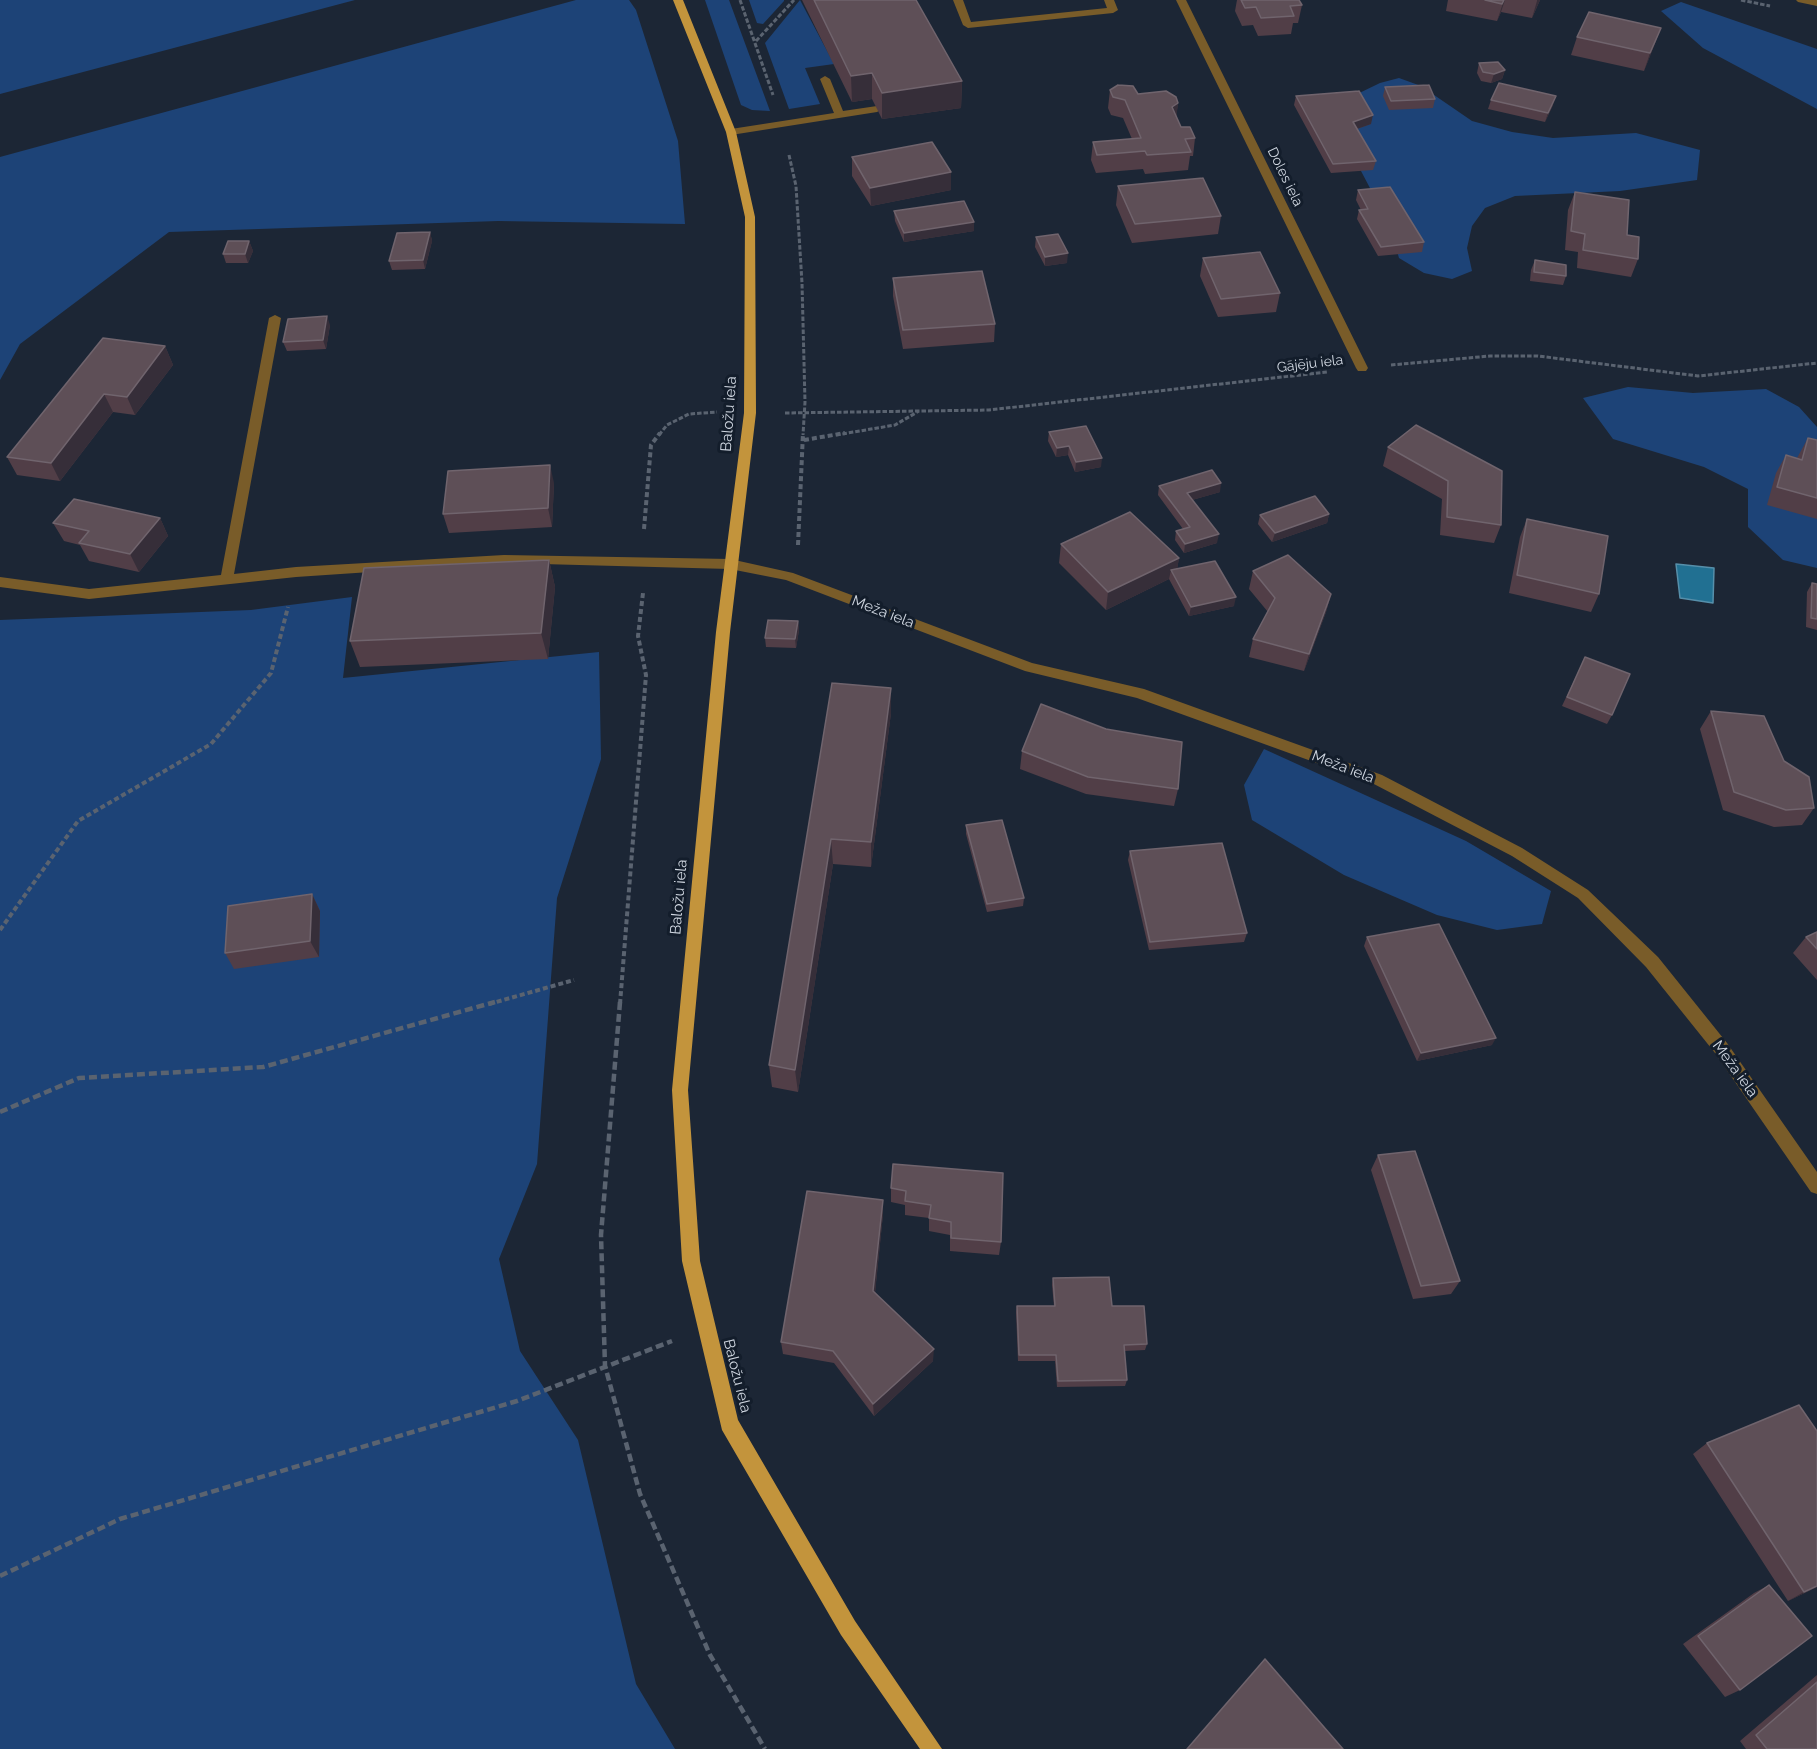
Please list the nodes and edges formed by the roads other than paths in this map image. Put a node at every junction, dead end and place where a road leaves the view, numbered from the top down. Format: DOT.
graph roads {
  1 [pos="678,0"];
  2 [pos="958,0"];
  3 [pos="1109,0"];
  4 [pos="1181,0"];
  5 [pos="1801,0"];
  6 [pos="1817,3"];
  7 [pos="825,79"];
  8 [pos="877,109"];
  9 [pos="840,115"];
  10 [pos="731,132"];
  11 [pos="275,318"];
  12 [pos="1362,368"];
  13 [pos="730,564"];
  14 [pos="227,579"];
  15 [pos="0,582"];
  16 [pos="1817,1186"];
  17 [pos="932,1749"];
  1 -- 10 [label="main road, Baložu iela"];
  2 -- 3 [label="street"];
  4 -- 12 [label="street, Doles iela"];
  5 -- 6 [label="street"];
  7 -- 9 [label="street"];
  8 -- 9 [label="street"];
  9 -- 10 [label="street"];
  10 -- 13 [label="main road, Baložu iela"];
  11 -- 14 [label="street"];
  13 -- 14 [label="street, Meža iela"];
  13 -- 16 [label="street, Meža iela"];
  13 -- 17 [label="main road, Baložu iela"];
  14 -- 15 [label="street, Meža iela"];
}
